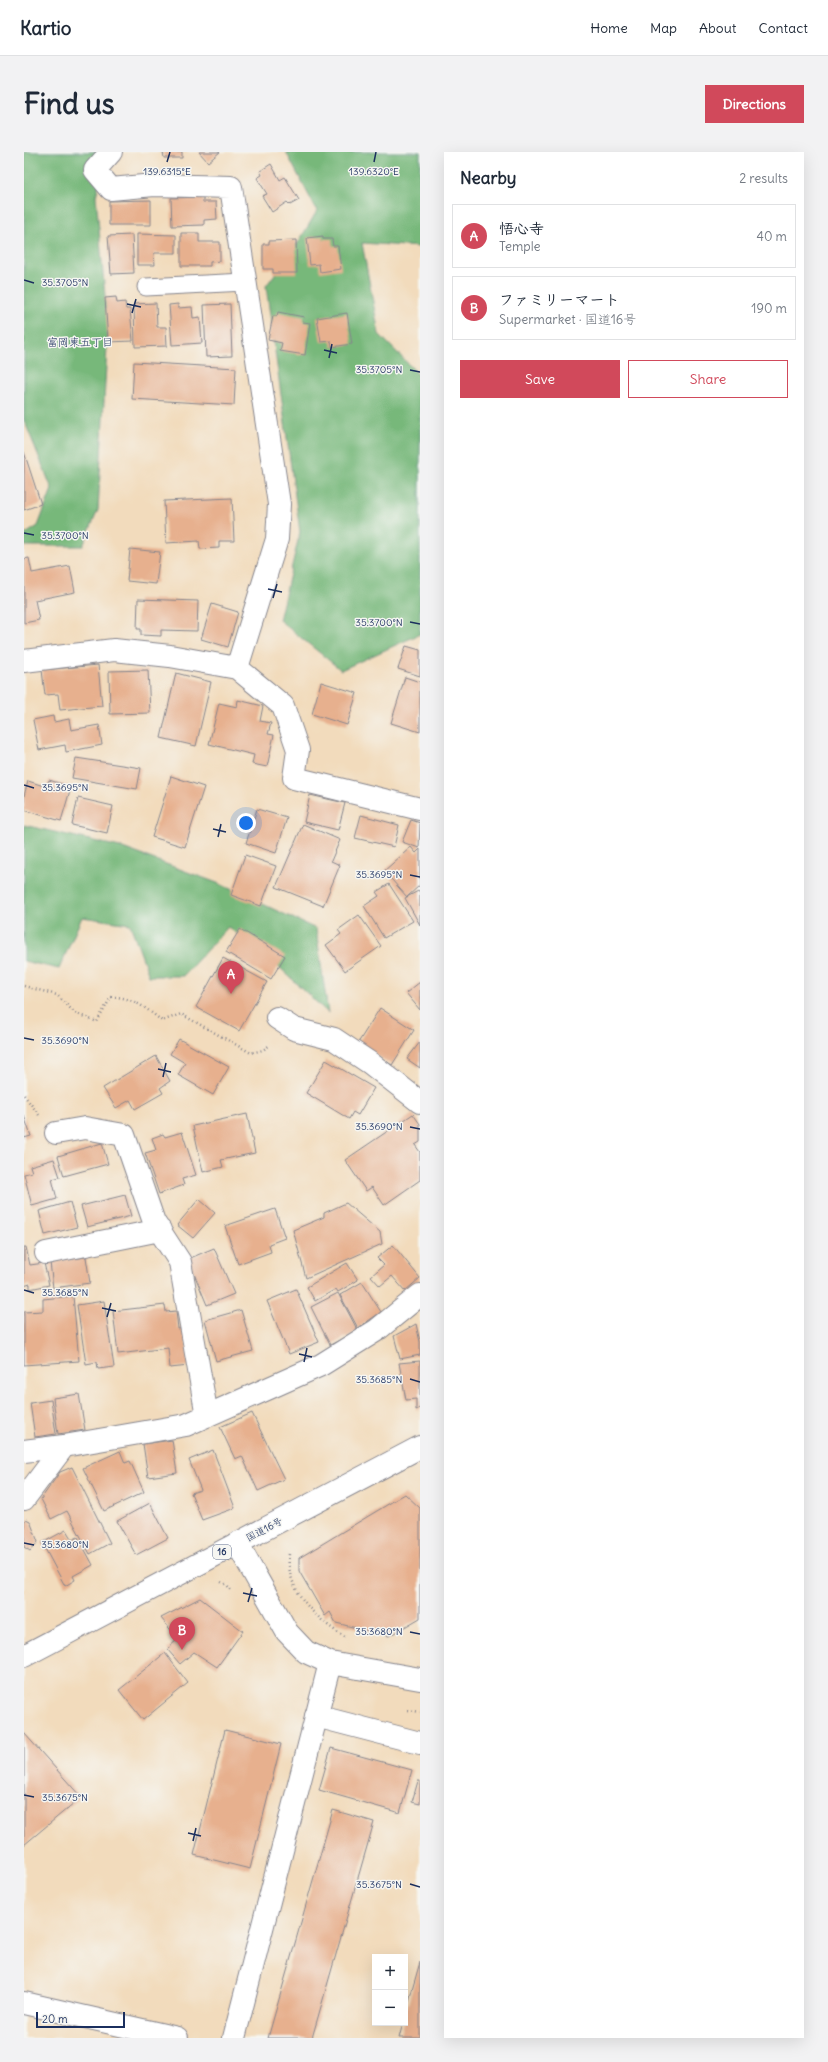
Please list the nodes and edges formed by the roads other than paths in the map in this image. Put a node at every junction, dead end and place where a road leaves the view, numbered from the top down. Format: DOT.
graph roads {
  1 [pos="112,152"];
  2 [pos="245,282"];
  3 [pos="146,287"];
  4 [pos="24,661"];
  5 [pos="237,668"];
  6 [pos="420,809"];
  7 [pos="286,1024"];
  8 [pos="420,1102"];
  9 [pos="56,1133"];
  10 [pos="160,1230"];
  11 [pos="46,1253"];
  12 [pos="420,1295"];
  13 [pos="207,1416"];
  14 [pos="64,1446"];
  15 [pos="420,1447"];
  16 [pos="24,1451"];
  17 [pos="24,1500"];
  18 [pos="237,1543"];
  19 [pos="24,1656"];
  20 [pos="330,1663"];
  21 [pos="420,1680"];
  22 [pos="316,1716"];
  23 [pos="420,1743"];
  24 [pos="24,2003"];
  25 [pos="177,2038"];
  26 [pos="234,2038"];
  1 -- 2 [label="main road"];
  2 -- 3 [label="lane"];
  2 -- 5 [label="main road"];
  4 -- 5 [label="main road"];
  5 -- 6 [label="main road"];
  7 -- 8 [label="main road"];
  9 -- 10 [label="main road"];
  10 -- 11 [label="main road"];
  10 -- 13 [label="main road"];
  12 -- 13 [label="main road"];
  13 -- 14 [label="main road"];
  14 -- 16 [label="main road"];
  14 -- 17 [label="main road"];
  15 -- 18 [label="main road, 国道16号 / 16"];
  18 -- 19 [label="main road, 国道16号 / 16"];
  18 -- 20 [label="main road"];
  20 -- 21 [label="main road"];
  20 -- 22 [label="main road"];
  22 -- 23 [label="main road"];
  22 -- 26 [label="main road"];
  24 -- 25 [label="main road"];
}
